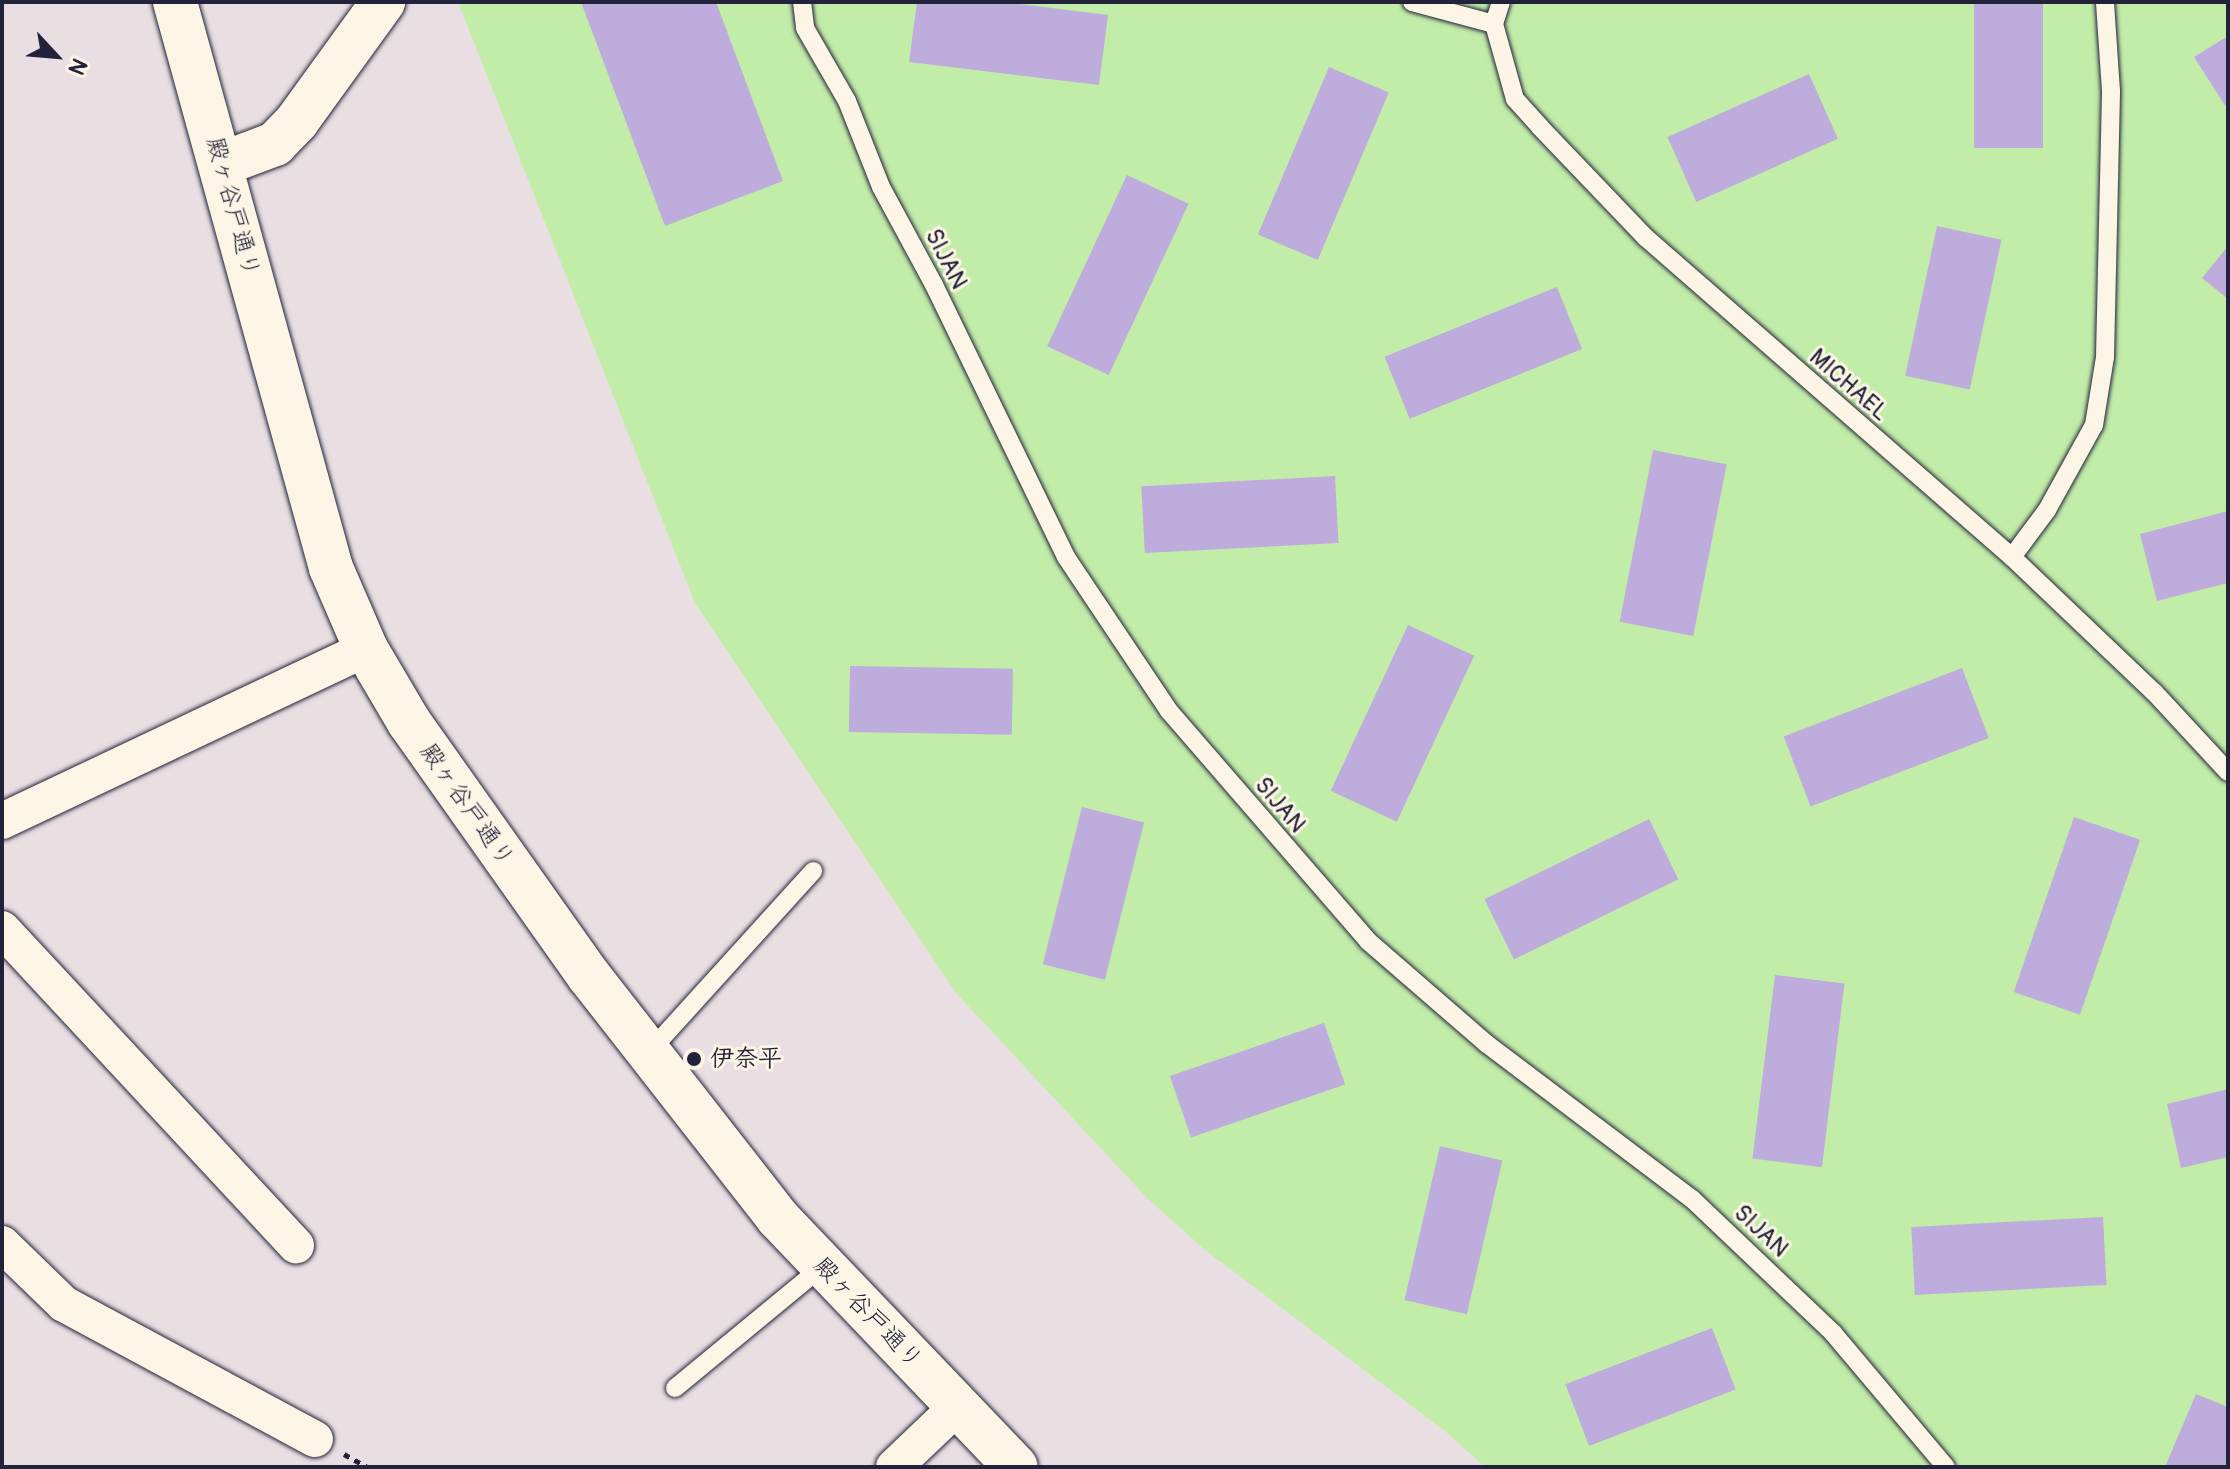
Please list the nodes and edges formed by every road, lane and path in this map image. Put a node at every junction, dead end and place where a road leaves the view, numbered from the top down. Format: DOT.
graph roads {
  1 [pos="175,2"];
  2 [pos="383,2"];
  3 [pos="802,2"];
  4 [pos="1412,2"];
  5 [pos="1501,2"];
  6 [pos="2105,2"];
  7 [pos="1494,24"];
  8 [pos="222,164"];
  9 [pos="2012,557"];
  10 [pos="366,649"];
  11 [pos="2228,772"];
  12 [pos="2,821"];
  13 [pos="813,871"];
  14 [pos="2,929"];
  15 [pos="650,1051"];
  16 [pos="2,1244"];
  17 [pos="296,1245"];
  18 [pos="822,1267"];
  19 [pos="675,1388"];
  20 [pos="957,1407"];
  21 [pos="315,1439"];
  22 [pos="894,1467"];
  23 [pos="1016,1467"];
  24 [pos="1946,1467"];
  1 -- 8 [label="street, 殿ヶ谷戸通り"];
  2 -- 8 [label="street"];
  3 -- 24 [label="lane, SIJAN"];
  4 -- 7 [label="lane"];
  5 -- 7 [label="lane"];
  6 -- 9 [label="lane"];
  7 -- 9 [label="lane, MICHAEL"];
  8 -- 10 [label="street, 殿ヶ谷戸通り"];
  9 -- 11 [label="lane, MICHAEL"];
  10 -- 12 [label="street"];
  10 -- 15 [label="street, 殿ヶ谷戸通り"];
  13 -- 15 [label="lane"];
  14 -- 17 [label="street"];
  15 -- 18 [label="street, 殿ヶ谷戸通り"];
  16 -- 21 [label="street"];
  18 -- 19 [label="lane"];
  18 -- 20 [label="street, 殿ヶ谷戸通り"];
  20 -- 22 [label="street"];
  20 -- 23 [label="street, 殿ヶ谷戸通り"];
}
